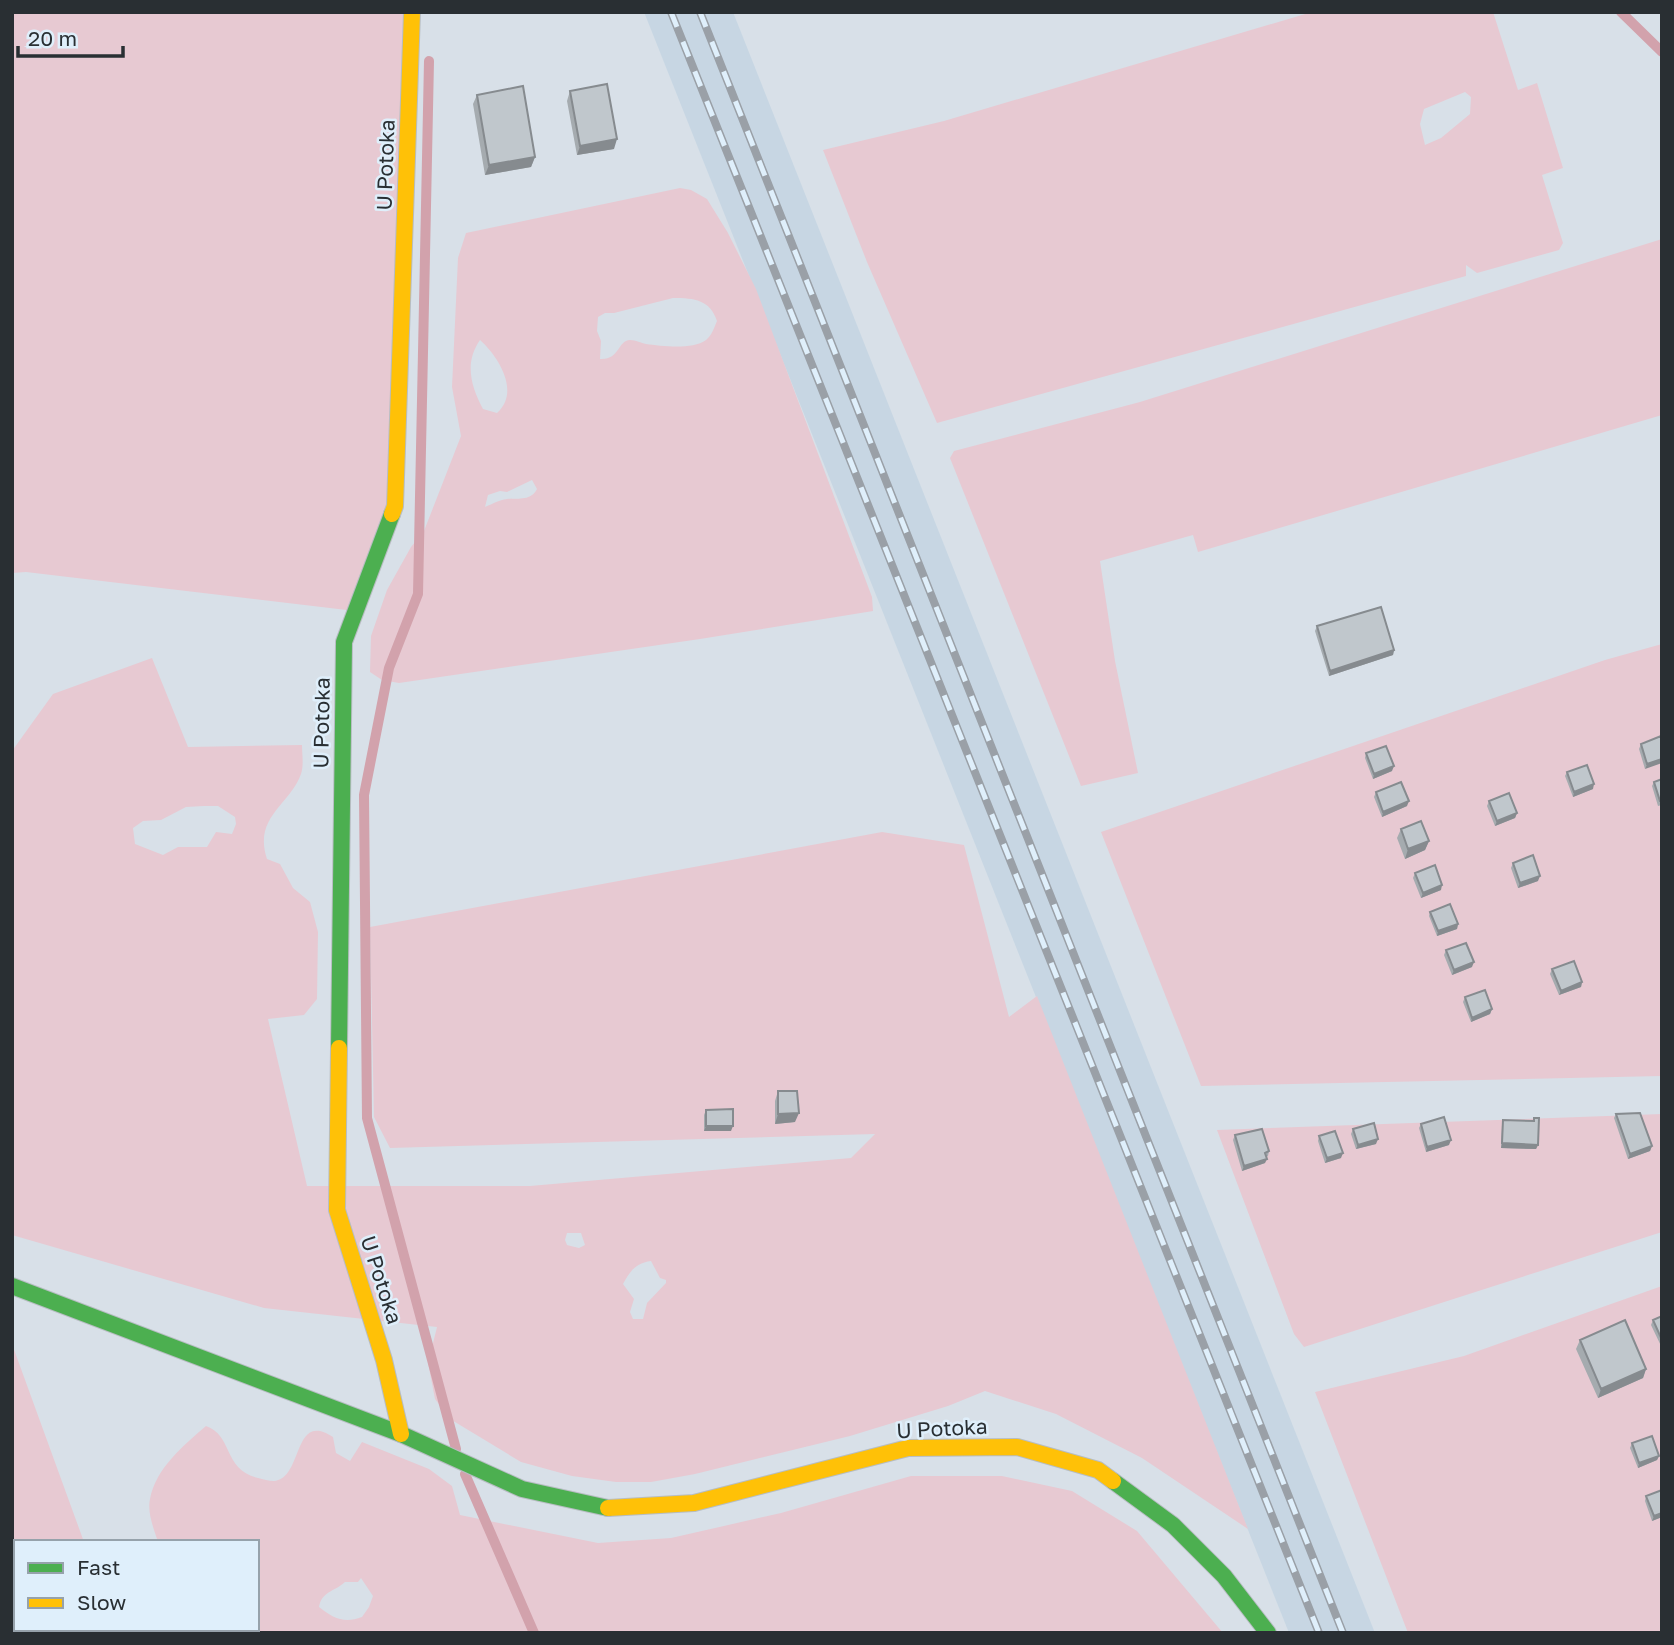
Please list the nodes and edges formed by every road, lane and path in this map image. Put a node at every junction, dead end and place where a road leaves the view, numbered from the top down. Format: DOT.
graph roads {
  1 [pos="412,12"];
  2 [pos="12,1286"];
  3 [pos="401,1434"];
  4 [pos="1268,1633"];
  1 -- 3 [label="street, U Potoka"];
  2 -- 3 [label="street, U Potoka"];
  3 -- 4 [label="street, U Potoka"];
}
